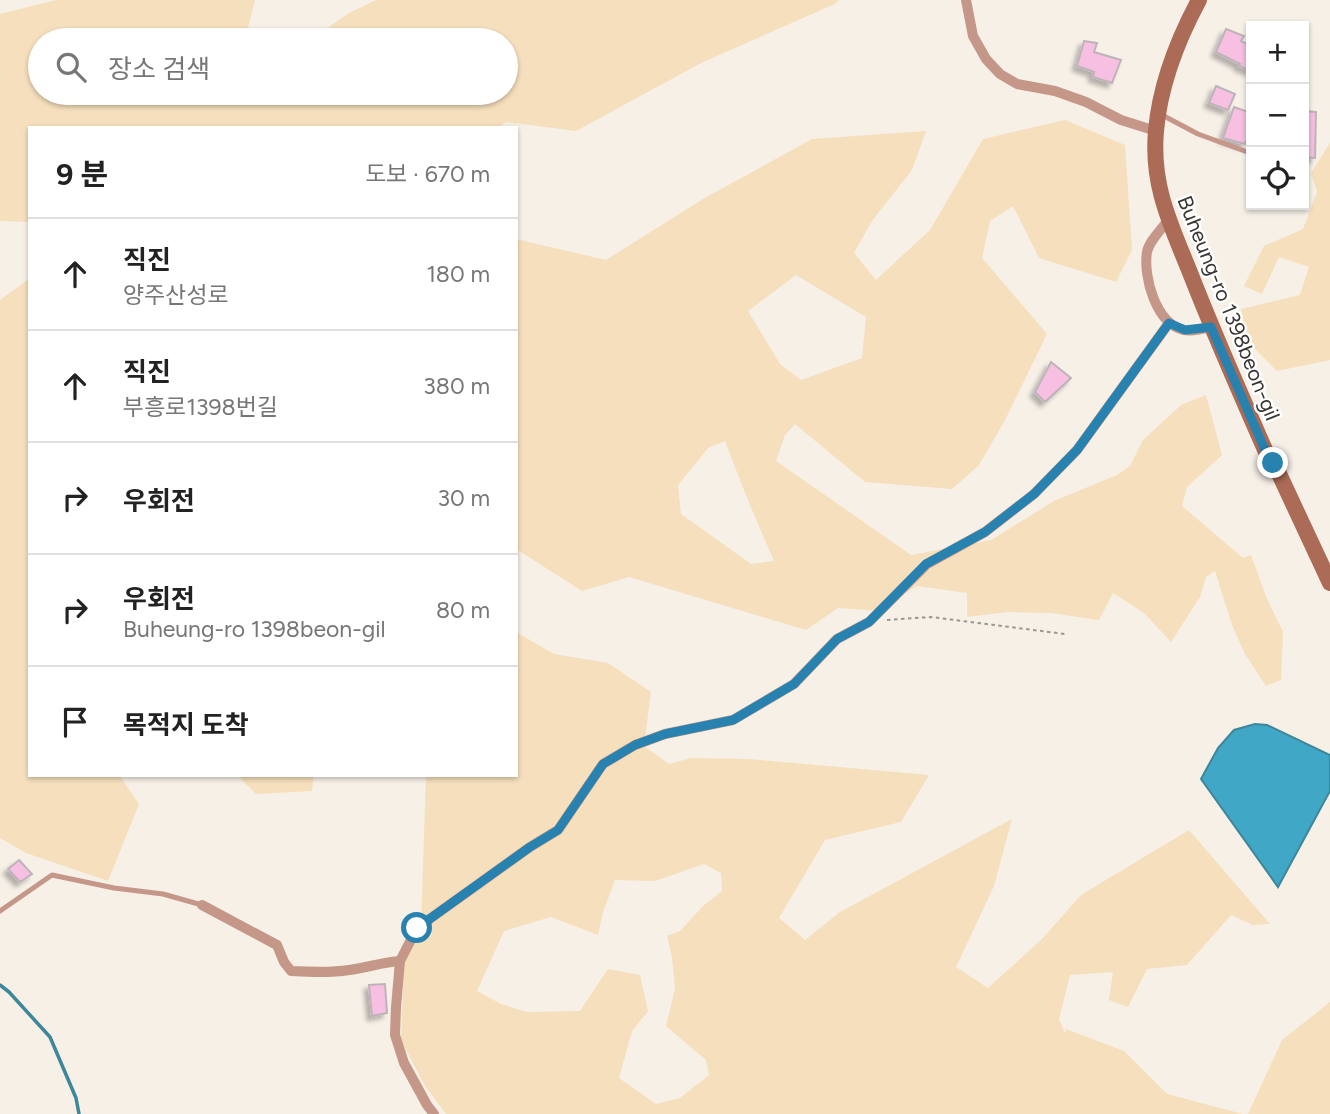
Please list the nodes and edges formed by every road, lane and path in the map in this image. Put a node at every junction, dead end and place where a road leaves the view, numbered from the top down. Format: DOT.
graph roads {
  1 [pos="966,0"];
  2 [pos="1199,0"];
  3 [pos="1159,113"];
  4 [pos="1156,131"];
  5 [pos="1246,152"];
  6 [pos="1168,220"];
  7 [pos="1169,323"];
  8 [pos="1211,327"];
  9 [pos="1330,583"];
  10 [pos="869,622"];
  11 [pos="1065,634"];
  12 [pos="202,905"];
  13 [pos="0,911"];
  14 [pos="400,961"];
  15 [pos="434,1114"];
  1 -- 4 [label="street"];
  2 -- 3 [label="street, Buheung-ro 1398beon-gil"];
  3 -- 4 [label="street, Buheung-ro 1398beon-gil"];
  3 -- 5 [label="lane"];
  4 -- 6 [label="street, Buheung-ro 1398beon-gil"];
  6 -- 7 [label="street"];
  6 -- 8 [label="street, Buheung-ro 1398beon-gil"];
  7 -- 8 [label="street"];
  7 -- 10 [label="street"];
  8 -- 9 [label="street, Buheung-ro 1398beon-gil"];
  10 -- 11 [label="path"];
  10 -- 14 [label="street"];
  12 -- 13 [label="lane"];
  12 -- 14 [label="street"];
  14 -- 15 [label="street"];
}
